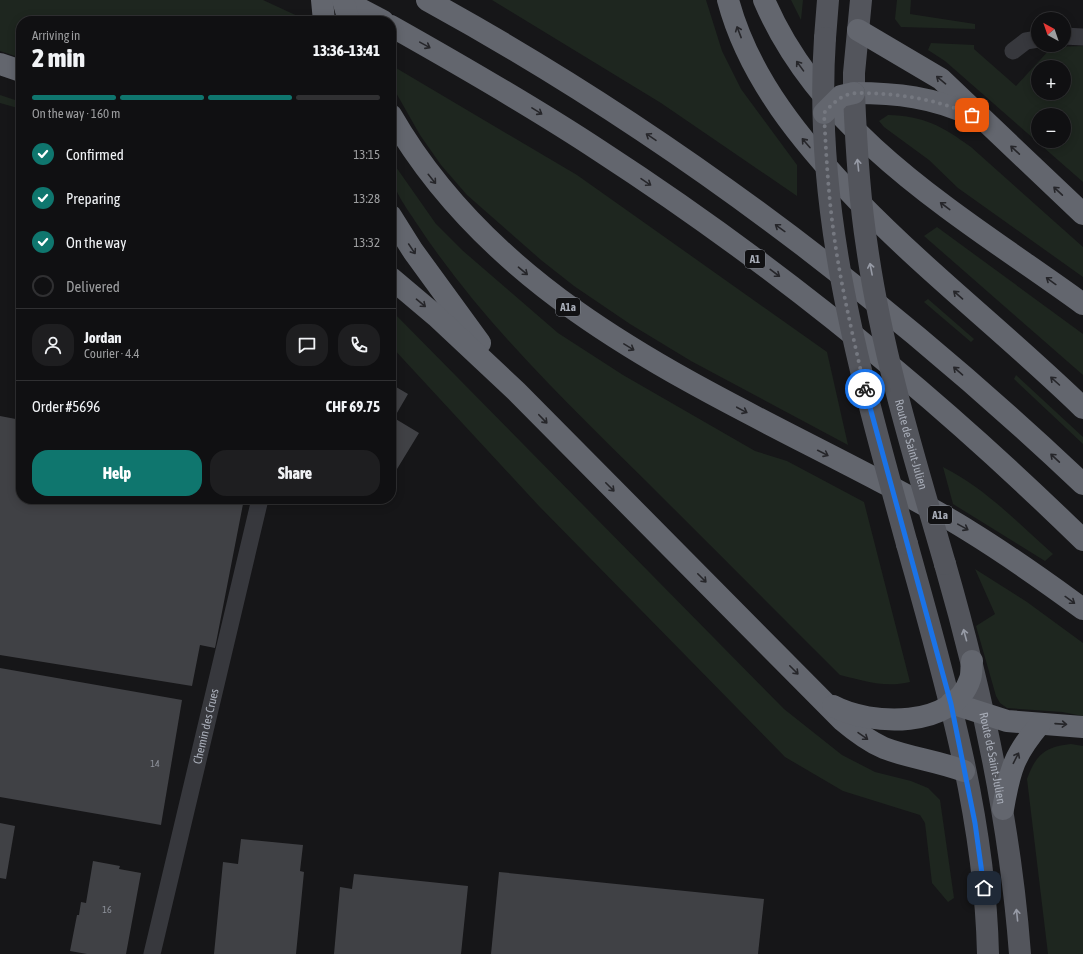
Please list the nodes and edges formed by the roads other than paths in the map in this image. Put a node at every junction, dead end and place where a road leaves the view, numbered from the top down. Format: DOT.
graph roads {
  1 [pos="322,0"];
  2 [pos="343,0"];
  3 [pos="427,0"];
  4 [pos="728,0"];
  5 [pos="764,0"];
  6 [pos="828,0"];
  7 [pos="861,0"];
  8 [pos="324,16"];
  9 [pos="348,16"];
  10 [pos="373,16"];
  11 [pos="396,29"];
  12 [pos="858,30"];
  13 [pos="1071,36"];
  14 [pos="1083,37"];
  15 [pos="1031,40"];
  16 [pos="1013,51"];
  17 [pos="0,64"];
  18 [pos="16,69"];
  19 [pos="859,86"];
  20 [pos="824,113"];
  21 [pos="396,124"];
  22 [pos="990,126"];
  23 [pos="1083,214"];
  24 [pos="396,224"];
  25 [pos="396,282"];
  26 [pos="1083,304"];
  27 [pos="516,391"];
  28 [pos="1083,408"];
  29 [pos="1083,484"];
  30 [pos="259,504"];
  31 [pos="1083,540"];
  32 [pos="1083,609"];
  33 [pos="972,661"];
  34 [pos="823,700"];
  35 [pos="951,704"];
  36 [pos="984,714"];
  37 [pos="1040,724"];
  38 [pos="1083,727"];
  39 [pos="964,771"];
  40 [pos="1003,809"];
  41 [pos="152,954"];
  42 [pos="988,954"];
  43 [pos="1020,954"];
  1 -- 8 [label="highway"];
  2 -- 9 [label="highway, bridge"];
  2 -- 10 [label="highway"];
  29 -- 3 [label="highway, one-way"];
  28 -- 4 [label="highway, one-way"];
  26 -- 5 [label="highway, one-way"];
  6 -- 20 [label="main road, bridge"];
  7 -- 12 [label="main road, Route de Saint-Julien"];
  11 -- 31 [label="highway, A1, one-way"];
  12 -- 19 [label="main road, Route de Saint-Julien"];
  22 -- 12 [label="highway, one-way"];
  13 -- 14 [label="street"];
  15 -- 16 [label="street"];
  17 -- 18 [label="highway"];
  19 -- 20 [label="highway, bridge"];
  19 -- 22 [label="highway"];
  33 -- 19 [label="main road, Route de Saint-Julien, one-way, bridge"];
  20 -- 35 [label="main road, bridge"];
  21 -- 32 [label="highway, A1a, one-way"];
  23 -- 22 [label="highway, one-way"];
  24 -- 27 [label="highway, one-way"];
  25 -- 27 [label="highway, one-way"];
  27 -- 34 [label="highway, one-way"];
  30 -- 41 [label="street, Chemin des Crues"];
  33 -- 35 [label="highway"];
  33 -- 36 [label="main road, Route de Saint-Julien"];
  34 -- 35 [label="highway"];
  34 -- 39 [label="highway, one-way"];
  35 -- 36 [label="highway"];
  35 -- 39 [label="main road"];
  36 -- 37 [label="highway"];
  36 -- 40 [label="main road, Route de Saint-Julien"];
  37 -- 38 [label="highway, one-way"];
  40 -- 37 [label="highway, one-way"];
  39 -- 42 [label="main road"];
  43 -- 40 [label="main road, Route de Saint-Julien, one-way"];
}
